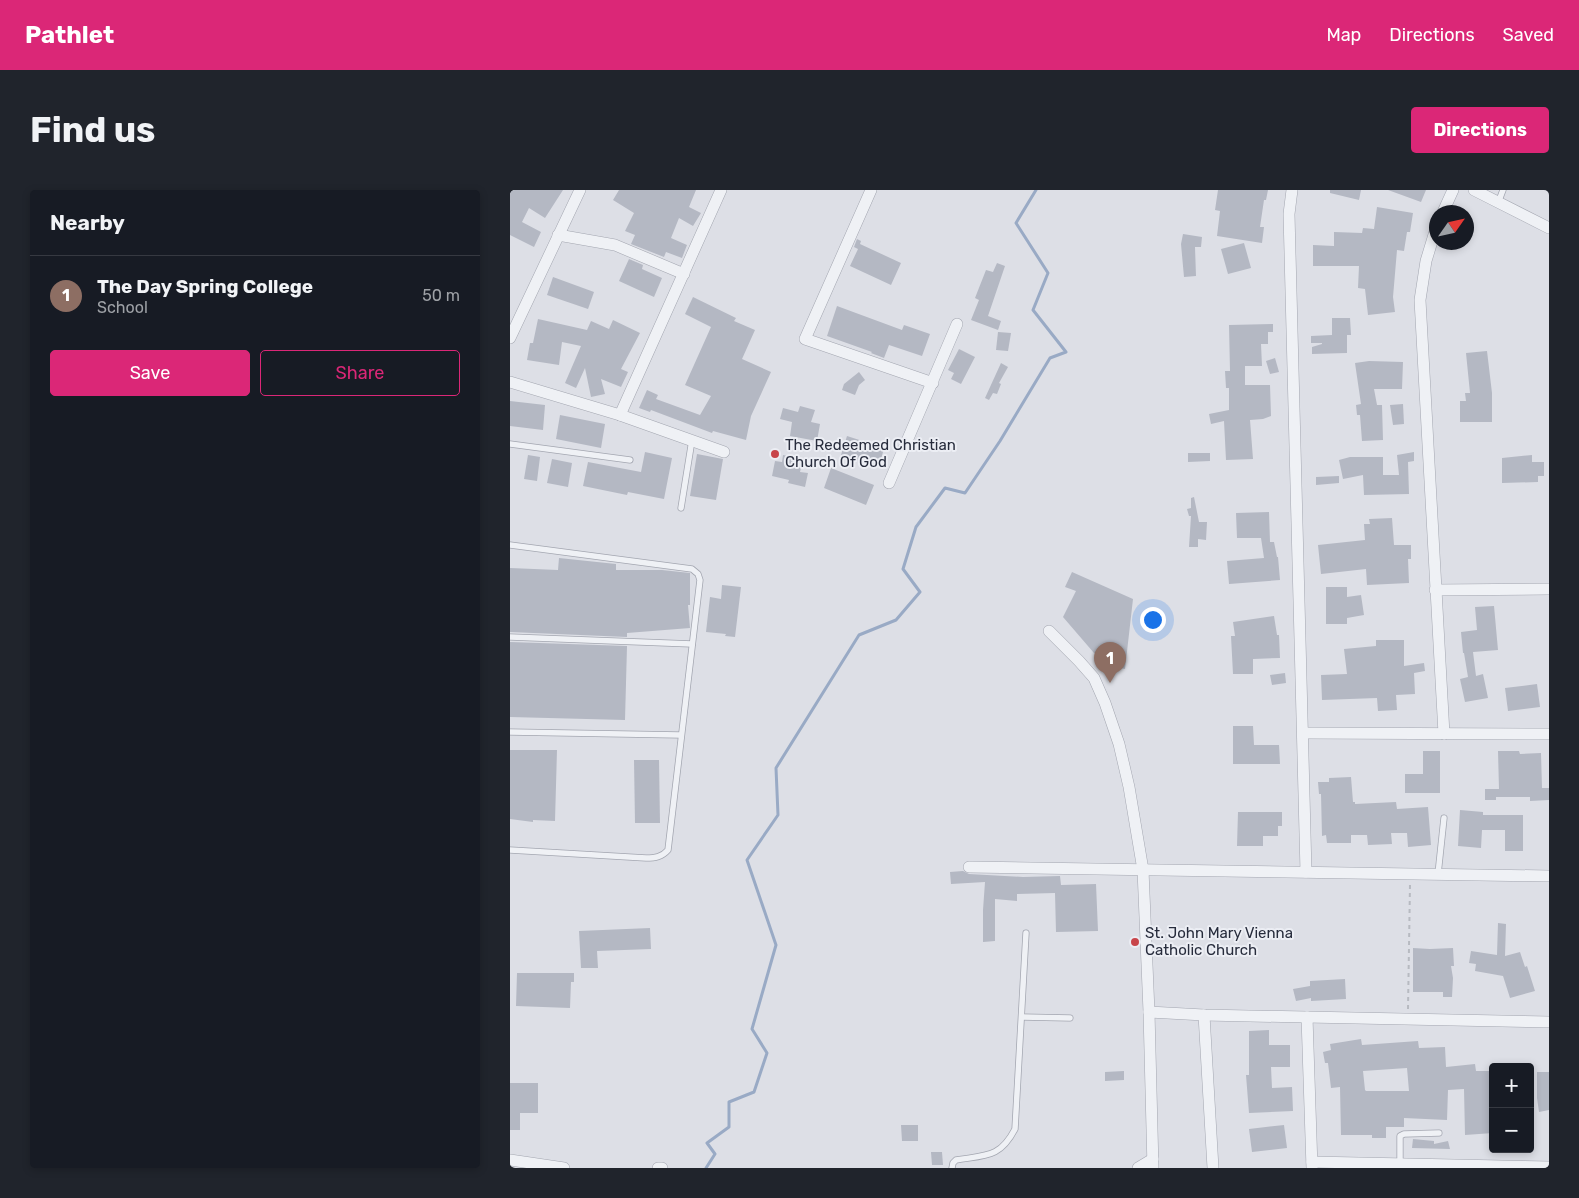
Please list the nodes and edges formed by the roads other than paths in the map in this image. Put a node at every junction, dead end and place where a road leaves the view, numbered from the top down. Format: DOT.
graph roads {
  1 [pos="580,190"];
  2 [pos="721,190"];
  3 [pos="871,190"];
  4 [pos="1292,190"];
  5 [pos="1453,190"];
  6 [pos="1474,190"];
  7 [pos="1503,190"];
  8 [pos="1498,203"];
  9 [pos="1446,205"];
  10 [pos="1549,228"];
  11 [pos="558,235"];
  12 [pos="1429,250"];
  13 [pos="684,274"];
  14 [pos="957,324"];
  15 [pos="510,338"];
  16 [pos="510,382"];
  17 [pos="933,383"];
  18 [pos="620,415"];
  19 [pos="692,440"];
  20 [pos="510,444"];
  21 [pos="724,452"];
  22 [pos="630,460"];
  23 [pos="889,482"];
  24 [pos="682,508"];
  25 [pos="510,545"];
  26 [pos="1549,589"];
  27 [pos="1435,590"];
  28 [pos="1049,631"];
  29 [pos="510,637"];
  30 [pos="692,644"];
  31 [pos="510,732"];
  32 [pos="1303,733"];
  33 [pos="1444,734"];
  34 [pos="1549,734"];
  35 [pos="680,735"];
  36 [pos="1444,818"];
  37 [pos="510,850"];
  38 [pos="969,867"];
  39 [pos="1143,870"];
  40 [pos="1306,872"];
  41 [pos="1438,874"];
  42 [pos="1549,876"];
  43 [pos="1026,933"];
  44 [pos="1149,1012"];
  45 [pos="1204,1015"];
  46 [pos="1307,1016"];
  47 [pos="1022,1017"];
  48 [pos="1070,1018"];
  49 [pos="1549,1022"];
  50 [pos="1439,1133"];
  51 [pos="510,1160"];
  52 [pos="1153,1164"];
  53 [pos="1400,1164"];
  54 [pos="1312,1165"];
  55 [pos="1549,1167"];
  56 [pos="564,1168"];
  57 [pos="658,1168"];
  58 [pos="662,1168"];
  59 [pos="952,1168"];
  60 [pos="1138,1168"];
  61 [pos="1213,1168"];
  62 [pos="1525,1168"];
  1 -- 11 [label="street"];
  2 -- 13 [label="street"];
  3 -- 17 [label="street"];
  4 -- 32 [label="street"];
  5 -- 9 [label="street"];
  6 -- 8 [label="street"];
  7 -- 8 [label="lane"];
  8 -- 10 [label="street"];
  11 -- 13 [label="street"];
  11 -- 15 [label="street"];
  12 -- 27 [label="street"];
  13 -- 18 [label="street"];
  14 -- 17 [label="street"];
  16 -- 18 [label="street"];
  17 -- 23 [label="street"];
  18 -- 19 [label="street"];
  19 -- 21 [label="street"];
  19 -- 24 [label="lane"];
  20 -- 22 [label="lane"];
  25 -- 30 [label="lane"];
  26 -- 27 [label="street"];
  27 -- 33 [label="street"];
  28 -- 39 [label="street"];
  29 -- 30 [label="lane"];
  30 -- 35 [label="lane"];
  31 -- 35 [label="lane"];
  32 -- 33 [label="street"];
  32 -- 40 [label="street"];
  33 -- 34 [label="street"];
  35 -- 37 [label="lane"];
  36 -- 41 [label="lane"];
  38 -- 39 [label="street"];
  39 -- 40 [label="street"];
  39 -- 44 [label="street"];
  40 -- 41 [label="street"];
  41 -- 42 [label="street"];
  43 -- 47 [label="lane"];
  44 -- 45 [label="street"];
  44 -- 52 [label="street"];
  45 -- 46 [label="street"];
  45 -- 61 [label="street"];
  46 -- 49 [label="street"];
  46 -- 54 [label="street"];
  47 -- 48 [label="lane"];
  47 -- 59 [label="lane"];
  50 -- 53 [label="lane"];
  51 -- 56 [label="street"];
  52 -- 60 [label="street"];
  53 -- 54 [label="street"];
  53 -- 62 [label="street"];
  55 -- 62 [label="street"];
  57 -- 58 [label="street"];
}
